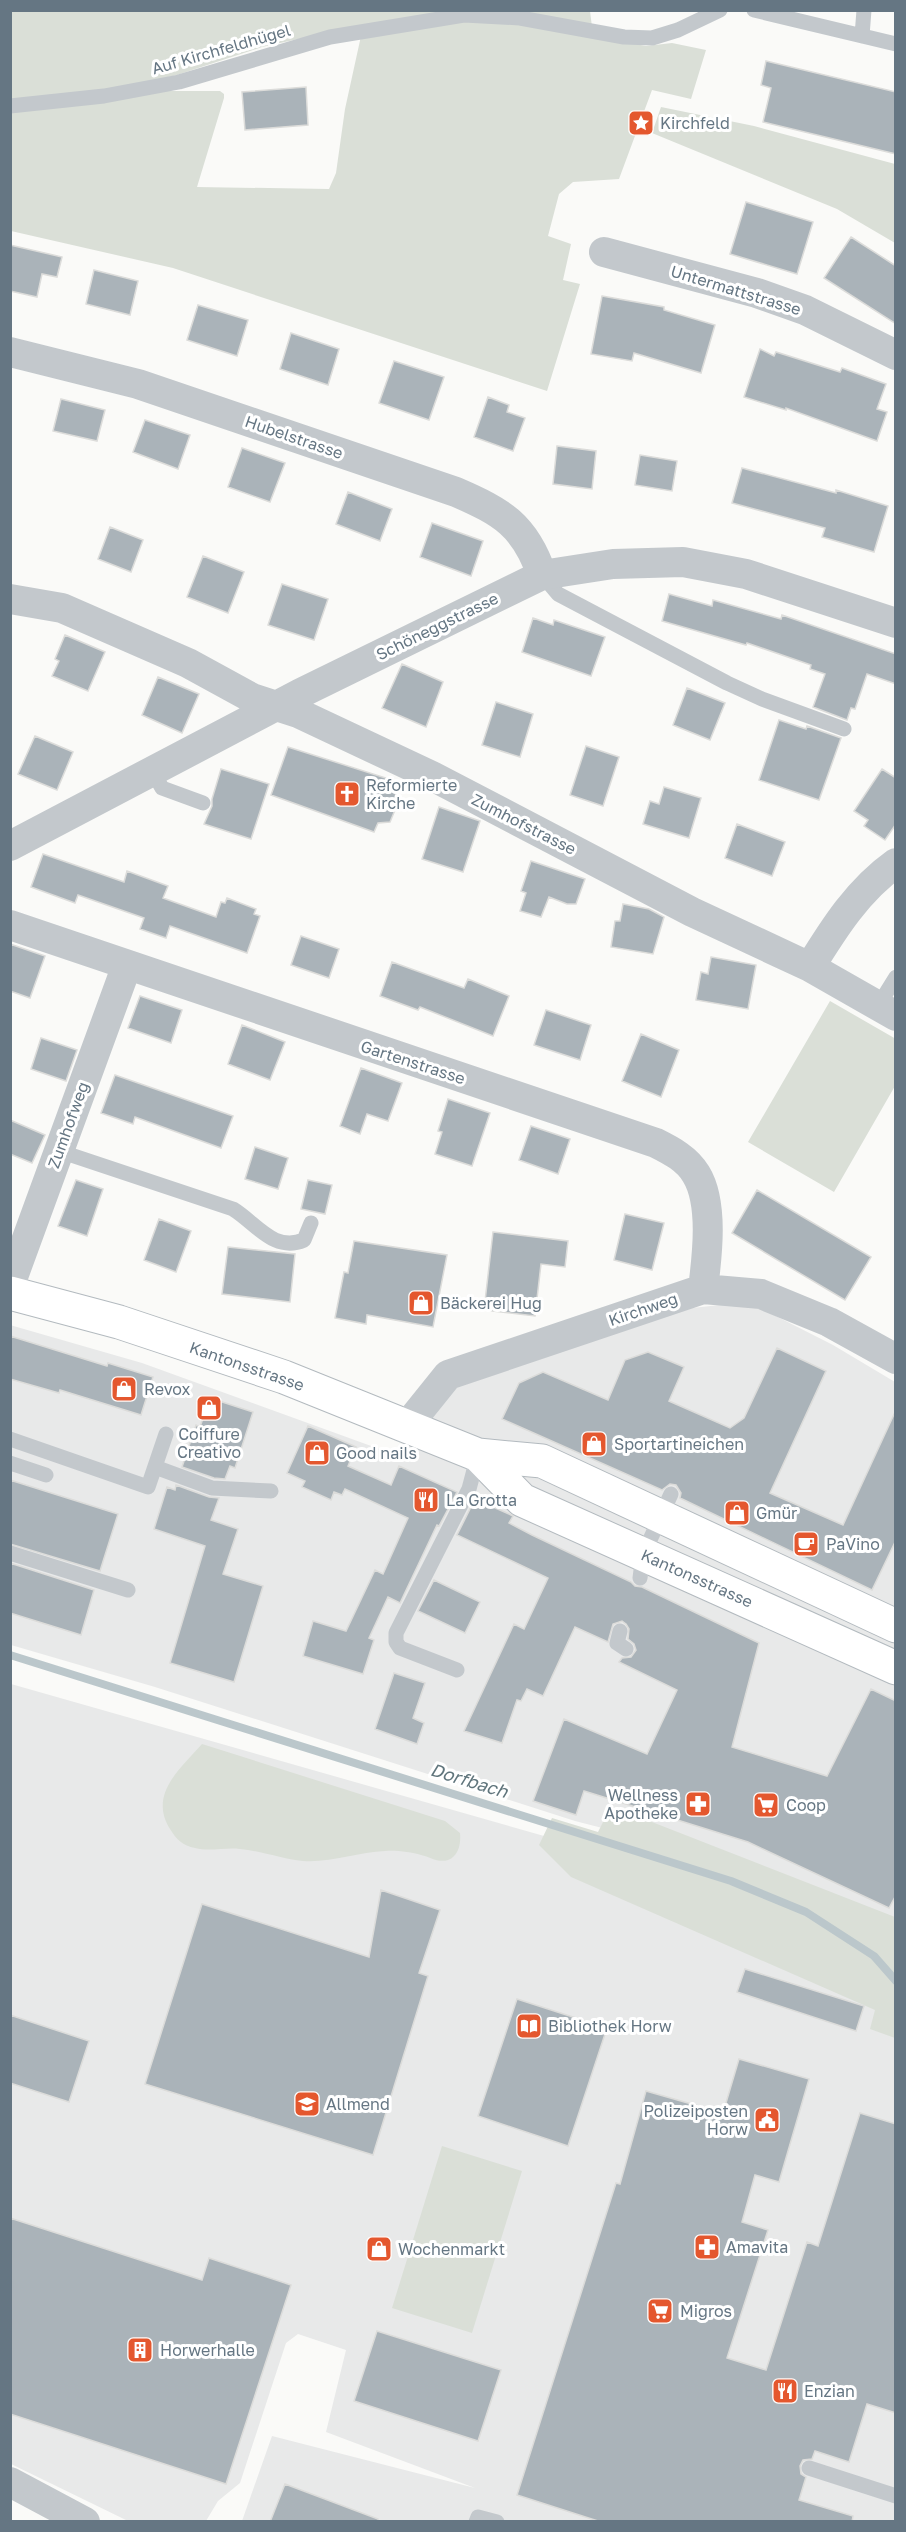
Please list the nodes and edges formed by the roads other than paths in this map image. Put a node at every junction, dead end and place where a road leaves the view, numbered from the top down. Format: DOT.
graph roads {
  1 [pos="720,10"];
  2 [pos="754,10"];
  3 [pos="864,10"];
  4 [pos="862,36"];
  5 [pos="896,44"];
  6 [pos="10,106"];
  7 [pos="604,252"];
  8 [pos="10,352"];
  9 [pos="896,355"];
  10 [pos="542,574"];
  11 [pos="10,599"];
  12 [pos="896,623"];
  13 [pos="275,707"];
  14 [pos="844,729"];
  15 [pos="152,770"];
  16 [pos="203,803"];
  17 [pos="10,846"];
  18 [pos="896,863"];
  19 [pos="10,925"];
  20 [pos="127,965"];
  21 [pos="810,967"];
  22 [pos="896,977"];
  23 [pos="887,1011"];
  24 [pos="59,1151"];
  25 [pos="311,1223"];
  26 [pos="10,1285"];
  27 [pos="703,1289"];
  28 [pos="10,1293"];
  29 [pos="896,1359"];
  30 [pos="407,1426"];
  31 [pos="166,1434"];
  32 [pos="10,1439"];
  33 [pos="478,1455"];
  34 [pos="10,1463"];
  35 [pos="154,1467"];
  36 [pos="46,1475"];
  37 [pos="272,1491"];
  38 [pos="665,1505"];
  39 [pos="10,1553"];
  40 [pos="642,1566"];
  41 [pos="128,1590"];
  42 [pos="896,1626"];
  43 [pos="620,1631"];
  44 [pos="626,1649"];
  45 [pos="896,1668"];
  46 [pos="457,1670"];
  47 [pos="809,2468"];
  48 [pos="10,2482"];
  49 [pos="896,2496"];
  50 [pos="85,2522"];
  51 [pos="476,2522"];
  52 [pos="497,2522"];
  1 -- 6 [label="lane, Auf Kirchfeldhügel"];
  2 -- 4 [label="lane"];
  3 -- 4 [label="lane"];
  4 -- 5 [label="lane"];
  7 -- 9 [label="street, Untermattstrasse"];
  8 -- 10 [label="street, Hubelstrasse"];
  10 -- 12 [label="street, Schöneggstrasse"];
  10 -- 13 [label="street, Schöneggstrasse"];
  10 -- 14 [label="lane"];
  11 -- 13 [label="street, Zumhofstrasse"];
  13 -- 15 [label="street, Schöneggstrasse"];
  13 -- 21 [label="street, Zumhofstrasse"];
  15 -- 16 [label="lane"];
  15 -- 17 [label="street, Schöneggstrasse"];
  18 -- 21 [label="street"];
  19 -- 20 [label="street, Gartenstrasse"];
  20 -- 24 [label="street, Zumhofweg"];
  20 -- 27 [label="street, Gartenstrasse"];
  21 -- 23 [label="street, Zumhofstrasse"];
  22 -- 23 [label="lane"];
  24 -- 25 [label="lane"];
  24 -- 26 [label="street, Zumhofweg"];
  27 -- 29 [label="street, Kirchweg"];
  27 -- 30 [label="street, Kirchweg"];
  28 -- 30 [label="main road, Kantonsstrasse"];
  30 -- 33 [label="main road, Kantonsstrasse"];
  31 -- 35 [label="lane"];
  32 -- 35 [label="lane"];
  33 -- 38 [label="main road, Kantonsstrasse"];
  33 -- 40 [label="main road, Kantonsstrasse"];
  33 -- 46 [label="lane"];
  34 -- 36 [label="lane"];
  35 -- 37 [label="lane"];
  38 -- 40 [label="lane"];
  38 -- 42 [label="main road, Kantonsstrasse"];
  39 -- 41 [label="lane"];
  40 -- 45 [label="main road, Kantonsstrasse"];
  43 -- 44 [label="lane"];
  47 -- 49 [label="lane"];
  48 -- 50 [label="street"];
  51 -- 52 [label="lane"];
}
